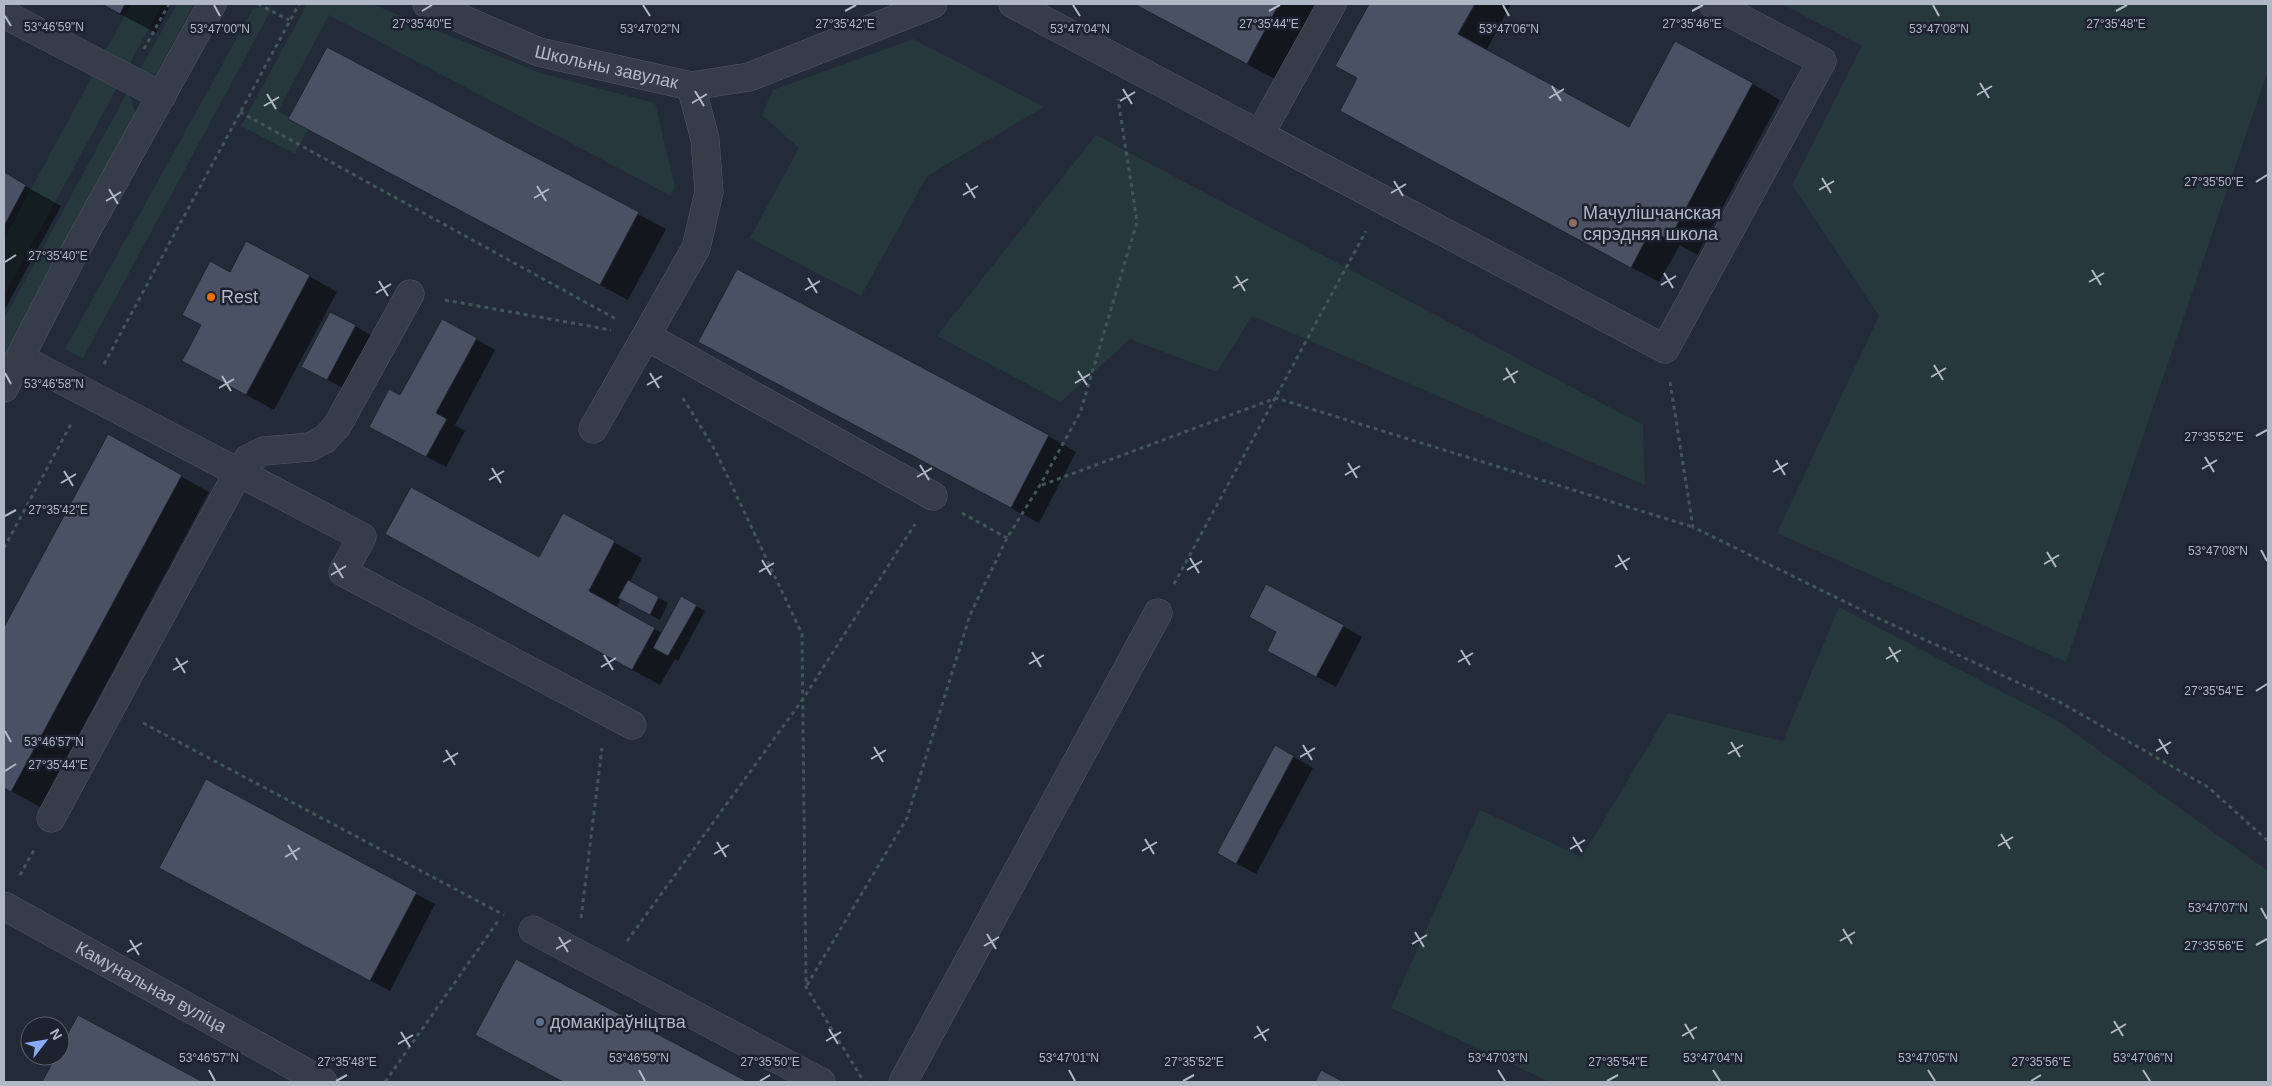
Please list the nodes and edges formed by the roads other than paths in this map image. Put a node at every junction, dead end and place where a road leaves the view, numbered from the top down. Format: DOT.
graph roads {
  1 [pos="212,4"];
  2 [pos="427,4"];
  3 [pos="932,4"];
  4 [pos="1013,4"];
  5 [pos="1332,4"];
  6 [pos="1713,4"];
  7 [pos="4,14"];
  8 [pos="691,86"];
  9 [pos="162,96"];
  10 [pos="1260,134"];
  11 [pos="410,294"];
  12 [pos="646,336"];
  13 [pos="20,358"];
  14 [pos="4,388"];
  15 [pos="593,429"];
  16 [pos="239,471"];
  17 [pos="933,496"];
  18 [pos="1158,613"];
  19 [pos="632,725"];
  20 [pos="51,818"];
  21 [pos="4,906"];
  22 [pos="533,930"];
  23 [pos="323,1082"];
  24 [pos="821,1082"];
  25 [pos="903,1082"];
  1 -- 9 [label="street"];
  2 -- 8 [label="street, Школьны завулак"];
  3 -- 8 [label="street, Школьны завулак"];
  4 -- 10 [label="street"];
  5 -- 10 [label="street"];
  6 -- 10 [label="street"];
  7 -- 9 [label="street"];
  8 -- 12 [label="street"];
  9 -- 13 [label="street"];
  11 -- 16 [label="street"];
  12 -- 15 [label="street"];
  12 -- 17 [label="street"];
  13 -- 14 [label="street"];
  13 -- 16 [label="street"];
  16 -- 19 [label="street"];
  16 -- 20 [label="street"];
  18 -- 25 [label="street"];
  21 -- 23 [label="street, Камунальная вуліца"];
  22 -- 24 [label="street"];
}
